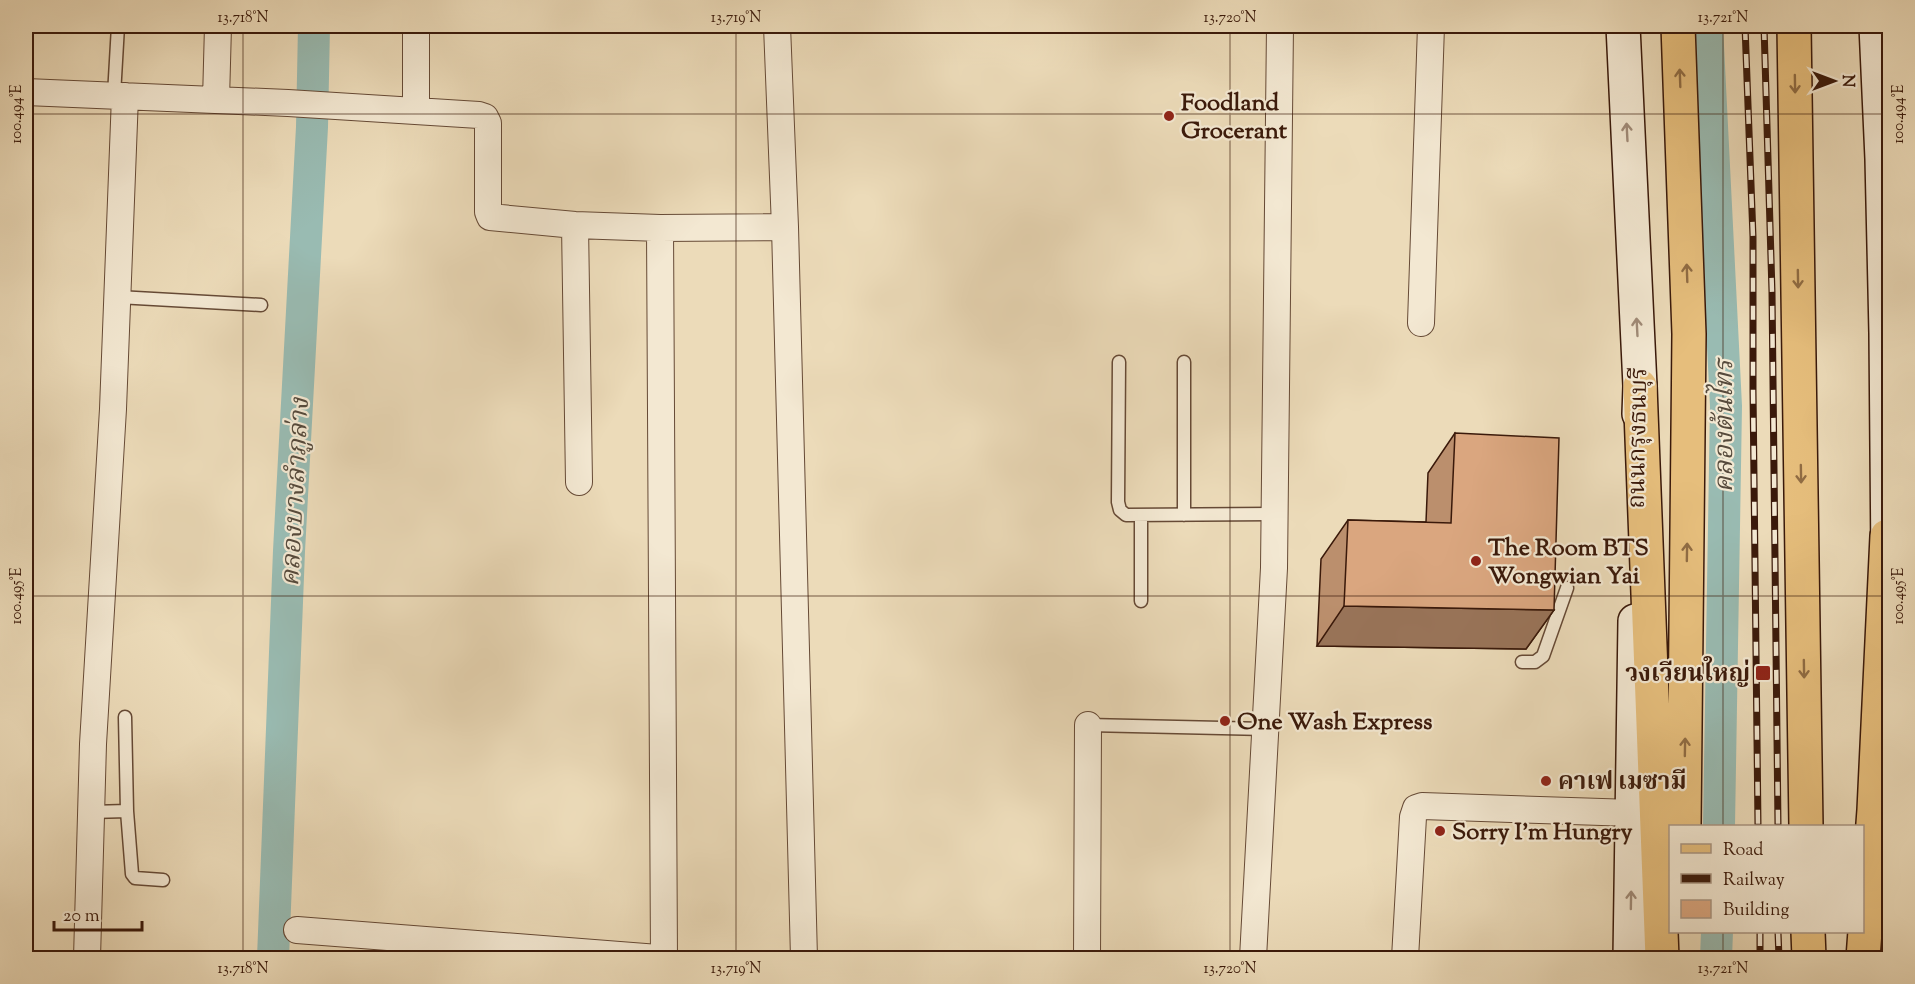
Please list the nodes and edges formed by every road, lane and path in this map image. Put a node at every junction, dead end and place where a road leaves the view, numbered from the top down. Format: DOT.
graph roads {
  1 [pos="118,26"];
  2 [pos="218,26"];
  3 [pos="416,26"];
  4 [pos="777,26"];
  5 [pos="1280,26"];
  6 [pos="1431,26"];
  7 [pos="1623,26"];
  8 [pos="1678,26"];
  9 [pos="1794,26"];
  10 [pos="1876,26"];
  11 [pos="26,92"];
  12 [pos="120,95"];
  13 [pos="216,100"];
  14 [pos="416,111"];
  15 [pos="1886,159"];
  16 [pos="575,225"];
  17 [pos="785,227"];
  18 [pos="660,228"];
  19 [pos="118,297"];
  20 [pos="261,305"];
  21 [pos="1421,323"];
  22 [pos="1119,362"];
  23 [pos="1184,362"];
  24 [pos="1640,386"];
  25 [pos="579,482"];
  26 [pos="1275,514"];
  27 [pos="1141,515"];
  28 [pos="1184,515"];
  29 [pos="1887,536"];
  30 [pos="1567,588"];
  31 [pos="1141,601"];
  32 [pos="1522,663"];
  33 [pos="1890,665"];
  34 [pos="125,717"];
  35 [pos="1088,725"];
  36 [pos="1266,729"];
  37 [pos="127,811"];
  38 [pos="91,812"];
  39 [pos="1633,813"];
  40 [pos="1684,825"];
  41 [pos="1806,825"];
  42 [pos="163,880"];
  43 [pos="297,930"];
  44 [pos="1683,933"];
  45 [pos="1808,933"];
  46 [pos="87,958"];
  47 [pos="658,958"];
  48 [pos="664,958"];
  49 [pos="804,958"];
  50 [pos="1087,958"];
  51 [pos="1253,958"];
  52 [pos="1405,958"];
  53 [pos="1630,958"];
  54 [pos="1662,958"];
  55 [pos="1683,958"];
  56 [pos="1809,958"];
  57 [pos="1863,958"];
  1 -- 12 [label="lane"];
  2 -- 13 [label="street"];
  3 -- 14 [label="street"];
  4 -- 17 [label="street"];
  5 -- 26 [label="street"];
  6 -- 21 [label="street"];
  24 -- 7 [label="main road, ถนนกรุงธนบุรี, one-way"];
  40 -- 8 [label="main road, ถนนกรุงธนบุรี, one-way"];
  9 -- 41 [label="main road, one-way"];
  10 -- 15 [label="main road"];
  11 -- 12 [label="street"];
  12 -- 13 [label="street"];
  12 -- 19 [label="street"];
  13 -- 14 [label="street"];
  14 -- 16 [label="street"];
  15 -- 29 [label="main road"];
  16 -- 18 [label="street"];
  16 -- 25 [label="street"];
  17 -- 18 [label="street"];
  17 -- 49 [label="street"];
  18 -- 48 [label="street"];
  19 -- 20 [label="lane"];
  19 -- 38 [label="street"];
  22 -- 27 [label="lane"];
  23 -- 28 [label="lane"];
  24 -- 39 [label="main road, ถนนกรุงธนบุรี"];
  24 -- 54 [label="main road"];
  26 -- 28 [label="lane"];
  26 -- 36 [label="street"];
  27 -- 28 [label="lane"];
  27 -- 31 [label="lane"];
  29 -- 33 [label="main road"];
  29 -- 57 [label="main road"];
  30 -- 32 [label="lane"];
  34 -- 37 [label="lane"];
  35 -- 36 [label="lane"];
  35 -- 50 [label="street"];
  36 -- 51 [label="street"];
  37 -- 38 [label="lane"];
  37 -- 42 [label="lane"];
  38 -- 46 [label="street"];
  39 -- 52 [label="street"];
  53 -- 39 [label="main road, ถนนกรุงธนบุรี, one-way"];
  43 -- 47 [label="street"];
  44 -- 55 [label="main road"];
  45 -- 56 [label="main road"];
}
